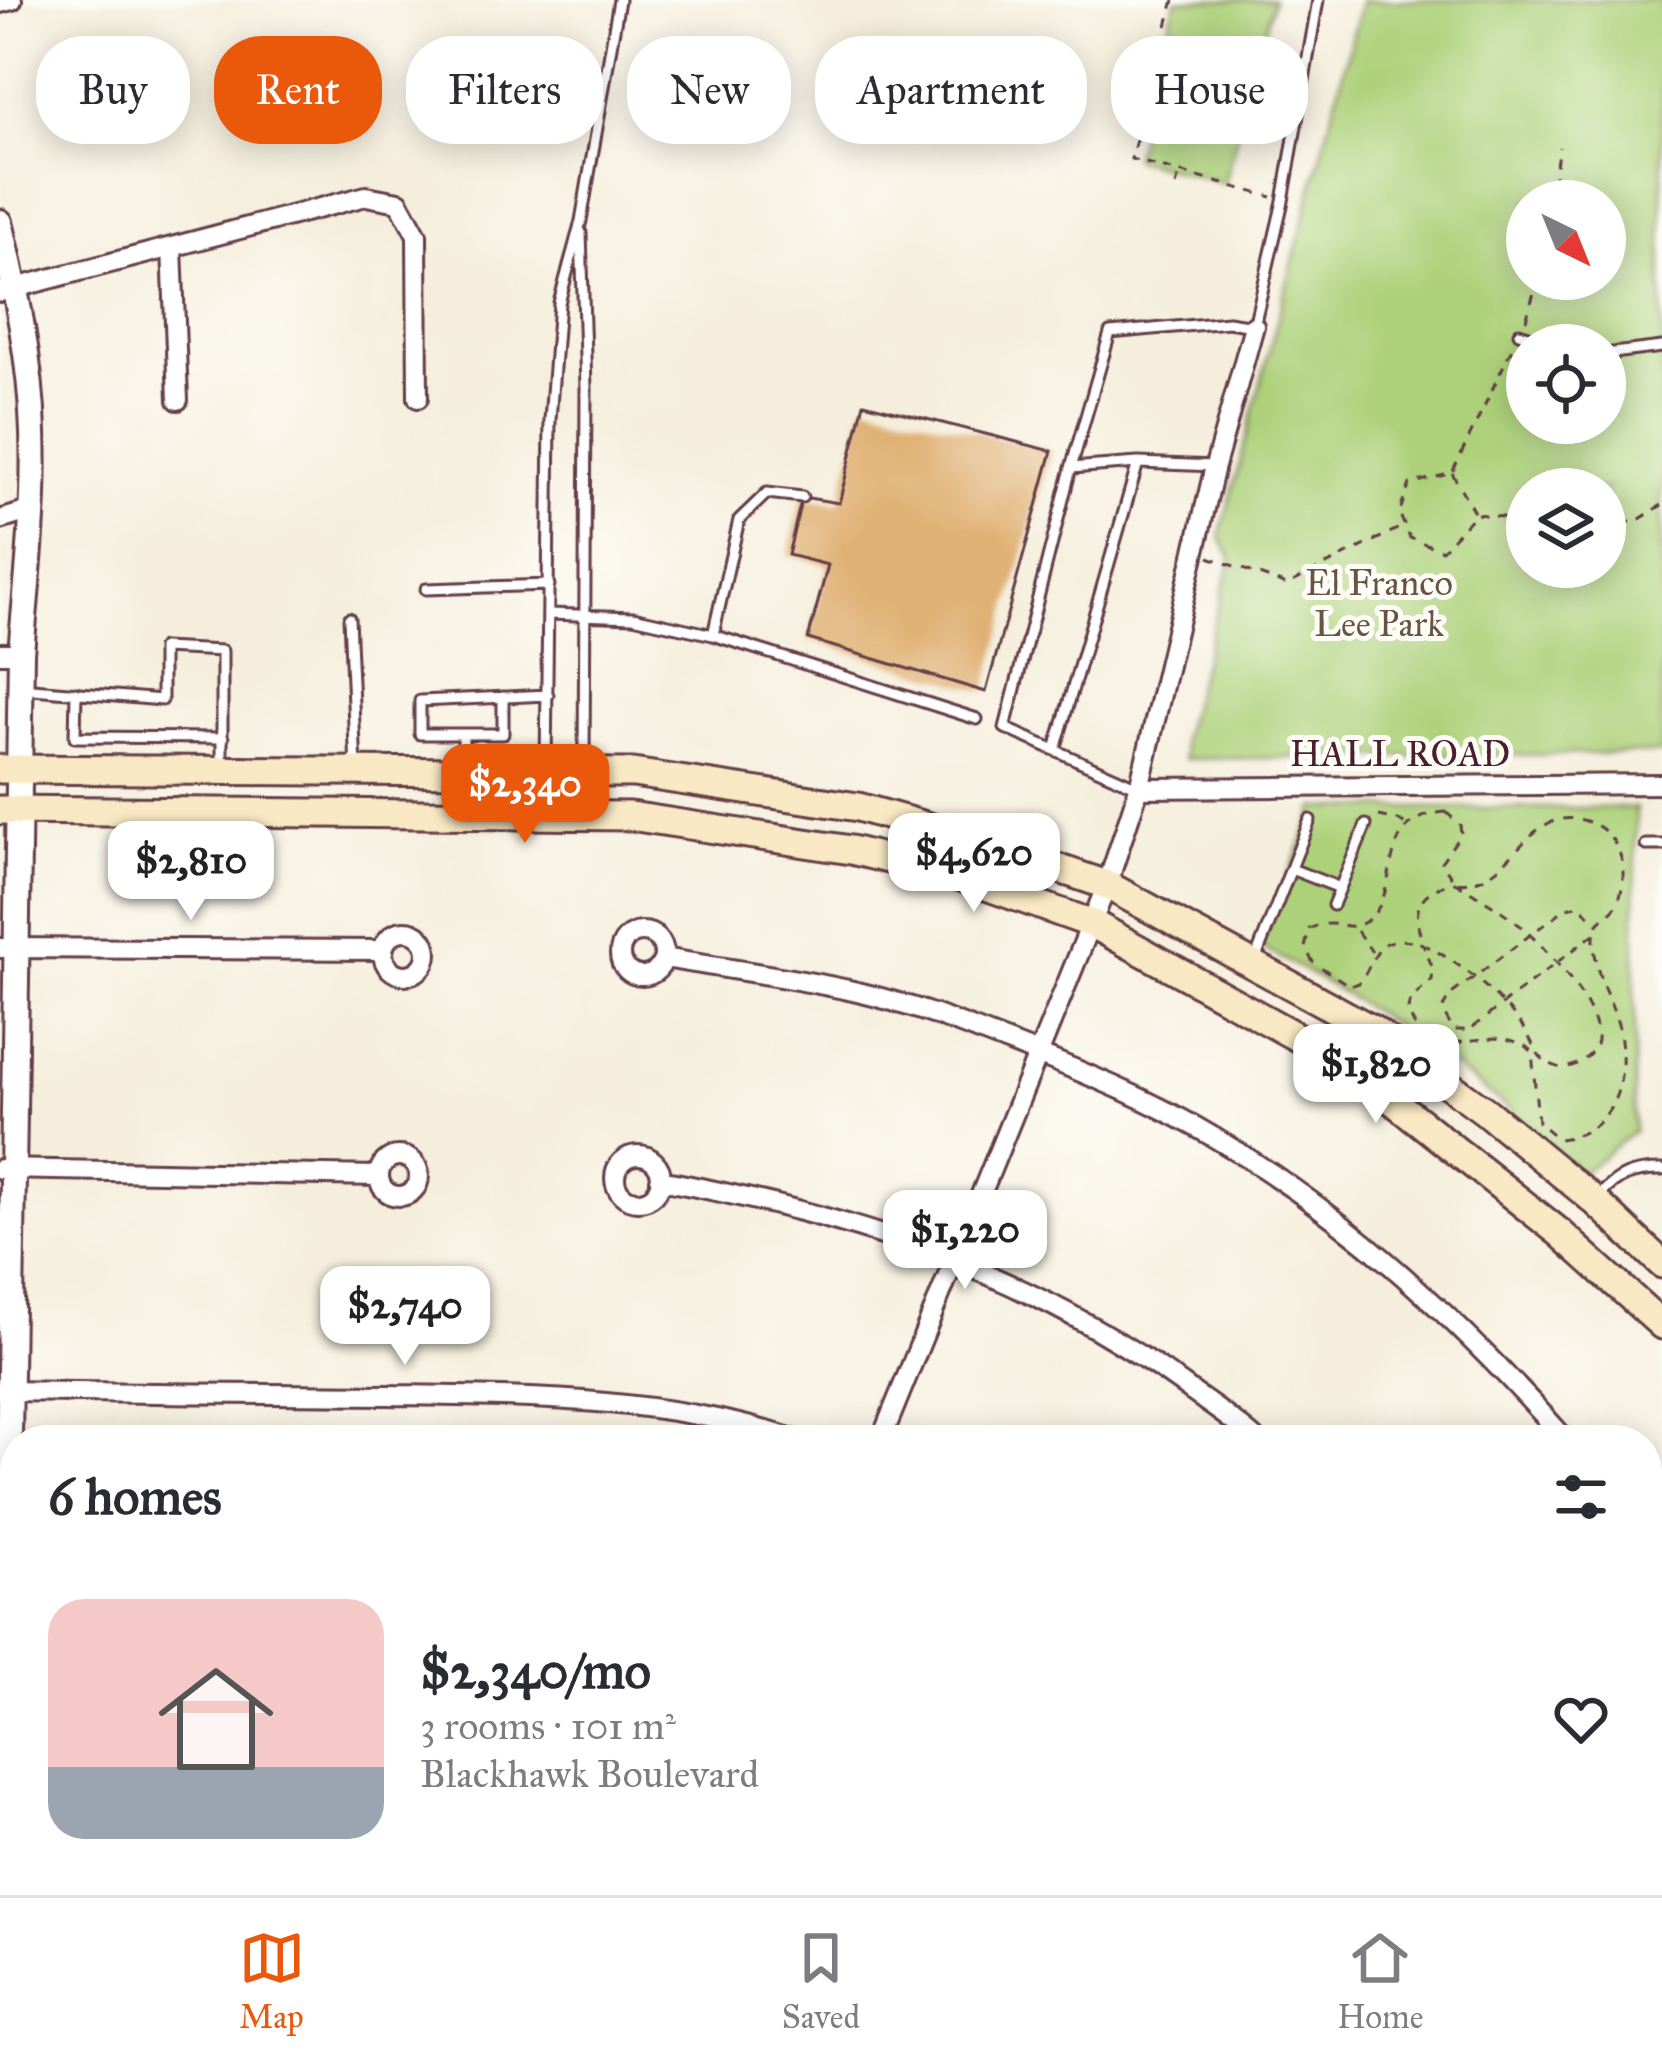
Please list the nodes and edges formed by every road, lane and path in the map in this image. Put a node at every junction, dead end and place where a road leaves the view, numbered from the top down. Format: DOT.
graph roads {
  1 [pos="12,0"];
  2 [pos="619,0"];
  3 [pos="1174,0"];
  4 [pos="1318,0"];
  5 [pos="0,3"];
  6 [pos="1559,147"];
  7 [pos="1180,172"];
  8 [pos="1554,180"];
  9 [pos="1176,186"];
  10 [pos="1272,197"];
  11 [pos="581,221"];
  12 [pos="0,222"];
  13 [pos="172,247"];
  14 [pos="8,290"];
  15 [pos="1254,326"];
  16 [pos="1662,347"];
  17 [pos="1626,351"];
  18 [pos="1506,362"];
  19 [pos="418,398"];
  20 [pos="178,400"];
  21 [pos="1138,463"];
  22 [pos="1215,466"];
  23 [pos="1071,468"];
  24 [pos="1453,472"];
  25 [pos="802,497"];
  26 [pos="1662,505"];
  27 [pos="32,510"];
  28 [pos="1475,514"];
  29 [pos="1506,518"];
  30 [pos="0,520"];
  31 [pos="1626,523"];
  32 [pos="1404,526"];
  33 [pos="1194,551"];
  34 [pos="549,585"];
  35 [pos="425,589"];
  36 [pos="549,614"];
  37 [pos="584,615"];
  38 [pos="349,618"];
  39 [pos="713,635"];
  40 [pos="10,653"];
  41 [pos="20,688"];
  42 [pos="76,692"];
  43 [pos="548,695"];
  44 [pos="503,698"];
  45 [pos="977,719"];
  46 [pos="463,734"];
  47 [pos="112,738"];
  48 [pos="223,738"];
  49 [pos="1055,750"];
  50 [pos="10,768"];
  51 [pos="112,769"];
  52 [pos="222,771"];
  53 [pos="584,772"];
  54 [pos="356,773"];
  55 [pos="463,773"];
  56 [pos="546,774"];
  57 [pos="1662,784"];
  58 [pos="1139,788"];
  59 [pos="9,810"];
  60 [pos="566,815"];
  61 [pos="1310,820"];
  62 [pos="1366,825"];
  63 [pos="1410,828"];
  64 [pos="971,839"];
  65 [pos="1646,845"];
  66 [pos="1662,845"];
  67 [pos="1291,868"];
  68 [pos="961,877"];
  69 [pos="1455,882"];
  70 [pos="1107,885"];
  71 [pos="1340,888"];
  72 [pos="1333,905"];
  73 [pos="1597,923"];
  74 [pos="1093,924"];
  75 [pos="1356,927"];
  76 [pos="1531,934"];
  77 [pos="1594,934"];
  78 [pos="1423,944"];
  79 [pos="9,948"];
  80 [pos="382,950"];
  81 [pos="1373,953"];
  82 [pos="664,958"];
  83 [pos="1254,962"];
  84 [pos="1556,963"];
  85 [pos="1475,977"];
  86 [pos="1503,1004"];
  87 [pos="1373,1030"];
  88 [pos="1532,1051"];
  89 [pos="1040,1055"];
  90 [pos="1349,1066"];
  91 [pos="6,1169"];
  92 [pos="1662,1170"];
  93 [pos="379,1176"];
  94 [pos="660,1180"];
  95 [pos="1594,1201"];
  96 [pos="1560,1233"];
  97 [pos="954,1257"];
  98 [pos="1662,1264"];
  99 [pos="1662,1325"];
  100 [pos="6,1391"];
  101 [pos="6,1425"];
  102 [pos="741,1425"];
  103 [pos="887,1425"];
  104 [pos="1236,1425"];
  105 [pos="1553,1425"];
  1 -- 5 [label="street"];
  2 -- 11 [label="lane"];
  3 -- 7 [label="path"];
  4 -- 15 [label="lane"];
  6 -- 8 [label="path"];
  7 -- 9 [label="path"];
  7 -- 10 [label="path"];
  11 -- 34 [label="lane"];
  11 -- 37 [label="lane"];
  12 -- 14 [label="street"];
  13 -- 14 [label="street"];
  13 -- 19 [label="street"];
  13 -- 20 [label="street"];
  14 -- 27 [label="street"];
  15 -- 22 [label="street"];
  15 -- 23 [label="lane"];
  16 -- 17 [label="lane"];
  18 -- 24 [label="path"];
  21 -- 22 [label="lane"];
  21 -- 23 [label="lane"];
  21 -- 49 [label="lane"];
  22 -- 33 [label="street"];
  23 -- 49 [label="lane"];
  24 -- 28 [label="path"];
  24 -- 32 [label="path"];
  25 -- 39 [label="lane"];
  26 -- 31 [label="path"];
  27 -- 30 [label="street"];
  27 -- 40 [label="street"];
  28 -- 29 [label="path"];
  28 -- 32 [label="path"];
  32 -- 33 [label="path"];
  33 -- 58 [label="street"];
  34 -- 35 [label="lane"];
  34 -- 36 [label="lane"];
  36 -- 37 [label="lane"];
  36 -- 43 [label="lane"];
  37 -- 39 [label="lane"];
  37 -- 53 [label="lane"];
  38 -- 54 [label="lane"];
  39 -- 45 [label="lane"];
  40 -- 41 [label="street"];
  41 -- 42 [label="lane"];
  41 -- 50 [label="street"];
  42 -- 47 [label="lane"];
  42 -- 48 [label="lane"];
  43 -- 44 [label="lane"];
  43 -- 56 [label="lane"];
  44 -- 46 [label="lane"];
  44 -- 46 [label="lane"];
  46 -- 55 [label="lane"];
  47 -- 48 [label="lane"];
  47 -- 51 [label="lane"];
  48 -- 52 [label="lane"];
  49 -- 58 [label="lane"];
  50 -- 51 [label="main road"];
  50 -- 59 [label="street"];
  51 -- 52 [label="main road"];
  52 -- 54 [label="main road"];
  53 -- 56 [label="main road"];
  53 -- 60 [label="main road"];
  53 -- 64 [label="main road"];
  54 -- 55 [label="main road"];
  55 -- 56 [label="main road"];
  56 -- 60 [label="main road"];
  57 -- 58 [label="street, HALL ROAD"];
  58 -- 70 [label="street"];
  59 -- 60 [label="main road"];
  59 -- 79 [label="street"];
  60 -- 68 [label="main road"];
  61 -- 67 [label="lane"];
  62 -- 63 [label="path"];
  62 -- 71 [label="lane"];
  63 -- 69 [label="path"];
  63 -- 75 [label="path"];
  64 -- 68 [label="main road"];
  64 -- 70 [label="main road"];
  65 -- 66 [label="lane"];
  67 -- 71 [label="lane"];
  67 -- 83 [label="lane"];
  68 -- 74 [label="main road"];
  69 -- 73 [label="path"];
  69 -- 76 [label="path"];
  69 -- 78 [label="path"];
  70 -- 74 [label="street"];
  70 -- 83 [label="main road"];
  71 -- 72 [label="lane"];
  73 -- 76 [label="path"];
  73 -- 77 [label="path"];
  74 -- 89 [label="street"];
  74 -- 90 [label="main road"];
  75 -- 81 [label="path"];
  75 -- 81 [label="path"];
  76 -- 84 [label="path"];
  76 -- 85 [label="path"];
  77 -- 84 [label="path"];
  77 -- 88 [label="path"];
  78 -- 81 [label="path"];
  78 -- 85 [label="path"];
  78 -- 88 [label="path"];
  79 -- 80 [label="street"];
  79 -- 91 [label="street"];
  82 -- 89 [label="street"];
  83 -- 87 [label="main road"];
  84 -- 86 [label="path"];
  84 -- 88 [label="path"];
  85 -- 86 [label="path"];
  85 -- 86 [label="path"];
  86 -- 88 [label="path"];
  87 -- 90 [label="main road"];
  87 -- 95 [label="main road"];
  89 -- 97 [label="street"];
  89 -- 105 [label="street"];
  90 -- 96 [label="main road"];
  91 -- 93 [label="street"];
  91 -- 100 [label="street"];
  92 -- 95 [label="lane"];
  94 -- 97 [label="street"];
  95 -- 96 [label="main road"];
  95 -- 98 [label="main road"];
  96 -- 99 [label="main road"];
  97 -- 103 [label="street"];
  97 -- 104 [label="street"];
  100 -- 101 [label="street"];
  100 -- 102 [label="street"];
}
